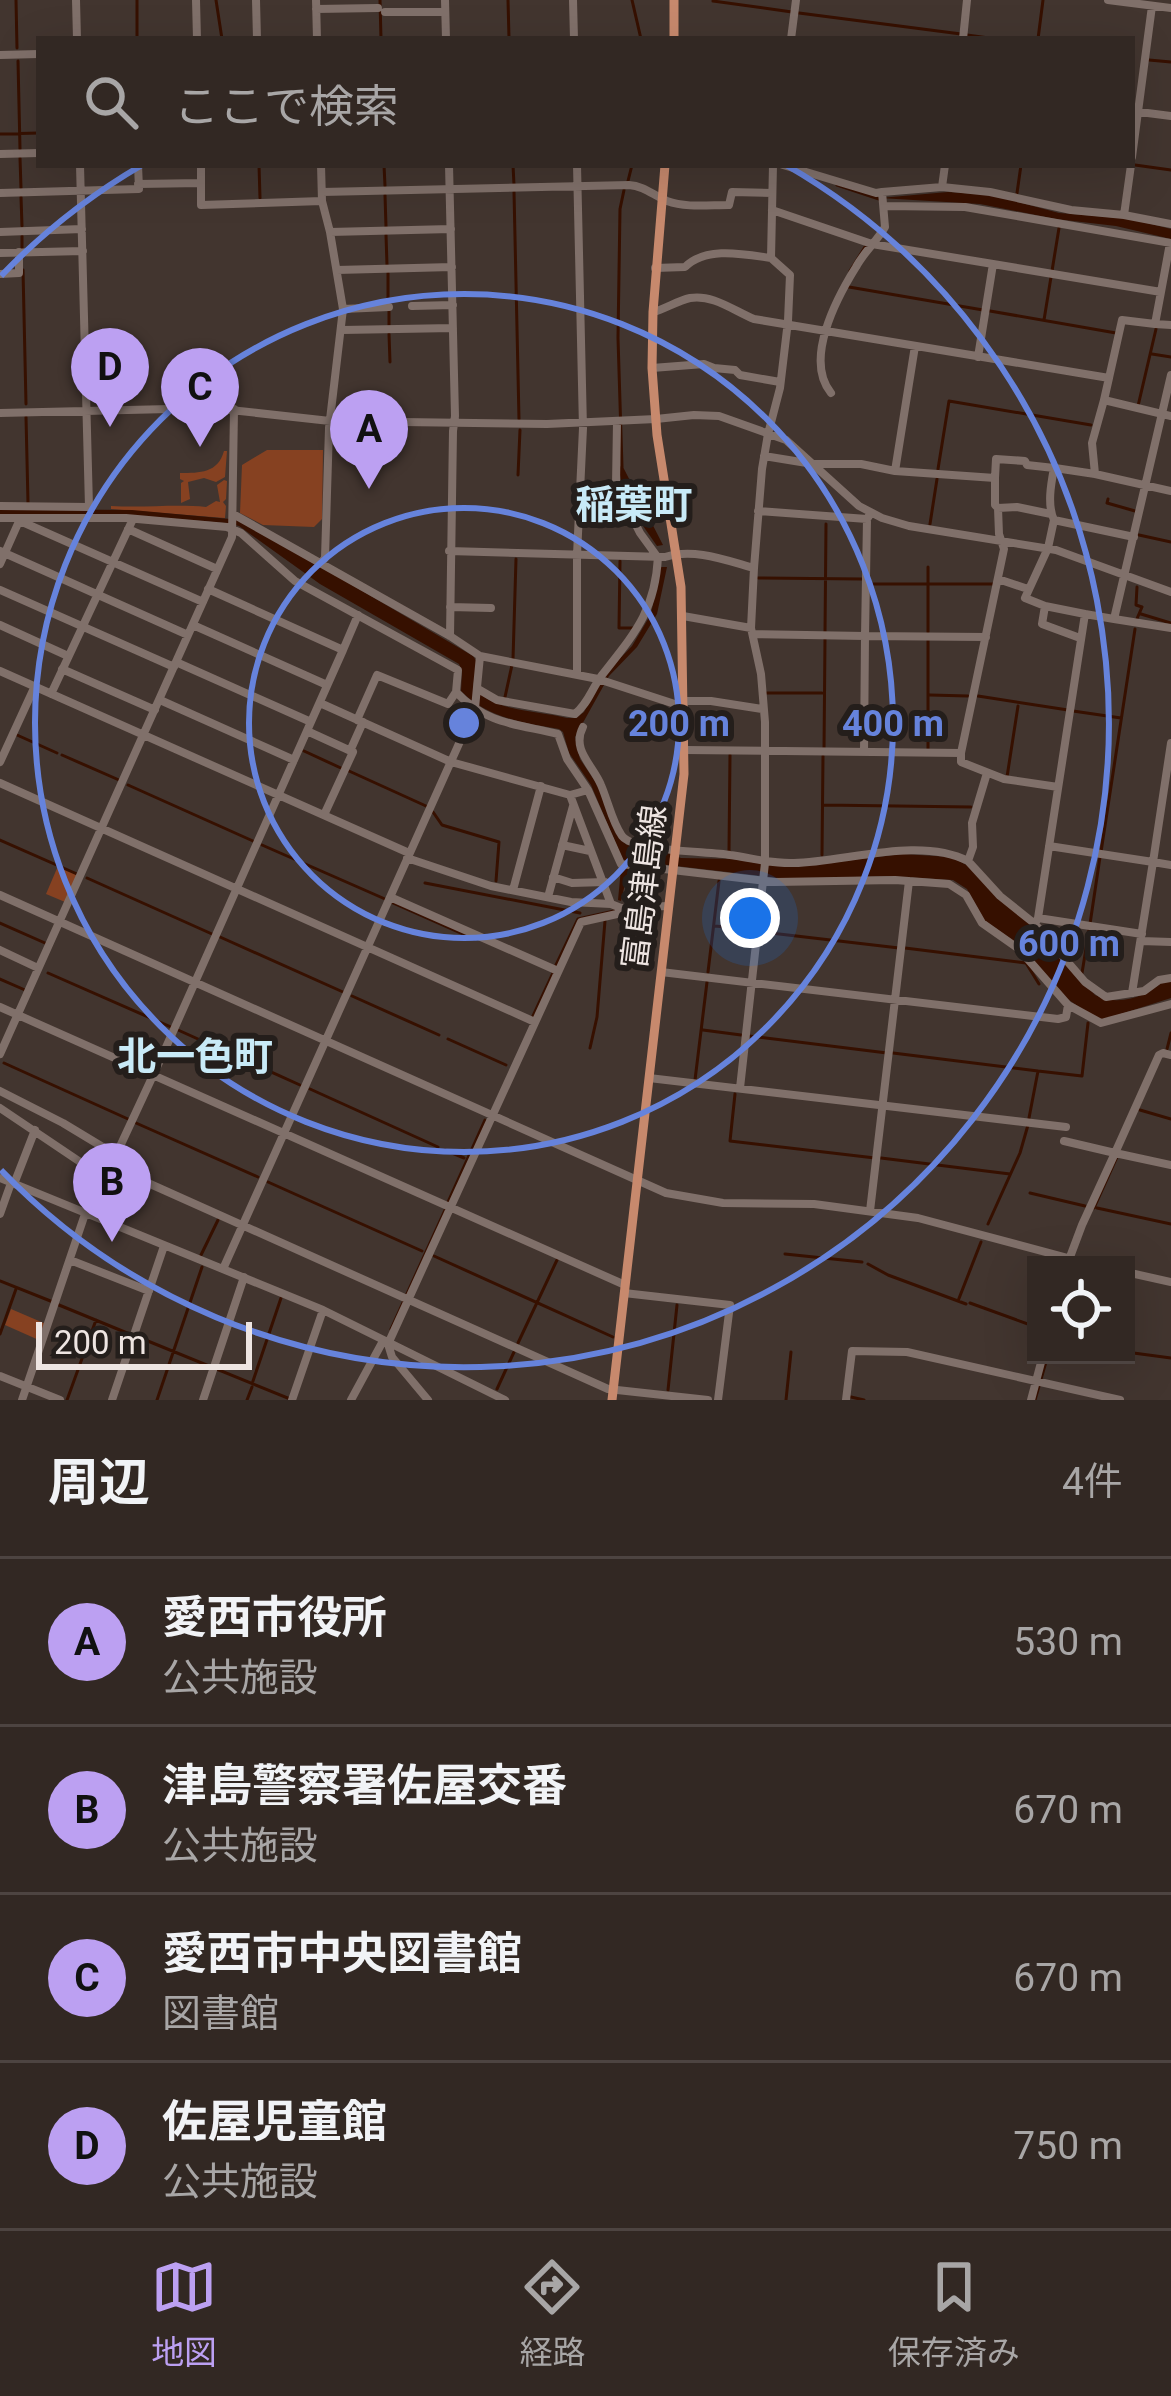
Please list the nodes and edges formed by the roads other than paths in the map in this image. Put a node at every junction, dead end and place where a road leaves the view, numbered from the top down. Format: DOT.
graph roads {
  1 [pos="76,0"];
  2 [pos="196,0"];
  3 [pos="256,0"];
  4 [pos="445,0"];
  5 [pos="573,0"];
  6 [pos="674,0"];
  7 [pos="796,0"];
  8 [pos="968,0"];
  9 [pos="1108,0"];
  10 [pos="316,4"];
  11 [pos="1152,6"];
  12 [pos="1171,8"];
  13 [pos="446,12"];
  14 [pos="77,36"];
  15 [pos="197,36"];
  16 [pos="257,36"];
  17 [pos="317,36"];
  18 [pos="446,36"];
  19 [pos="574,36"];
  20 [pos="674,36"];
  21 [pos="790,36"];
  22 [pos="963,36"];
  23 [pos="36,54"];
  24 [pos="0,55"];
  25 [pos="1135,111"];
  26 [pos="1171,116"];
  27 [pos="0,154"];
  28 [pos="36,154"];
  29 [pos="80,168"];
  30 [pos="138,168"];
  31 [pos="201,168"];
  32 [pos="321,168"];
  33 [pos="449,168"];
  34 [pos="577,168"];
  35 [pos="664,168"];
  36 [pos="773,168"];
  37 [pos="793,168"];
  38 [pos="945,168"];
  39 [pos="1130,168"];
  40 [pos="201,183"];
  41 [pos="139,184"];
  42 [pos="578,186"];
  43 [pos="942,188"];
  44 [pos="450,189"];
  45 [pos="81,190"];
  46 [pos="0,193"];
  47 [pos="772,193"];
  48 [pos="322,197"];
  49 [pos="662,198"];
  50 [pos="883,199"];
  51 [pos="772,210"];
  52 [pos="1124,214"];
  53 [pos="1171,224"];
  54 [pos="82,229"];
  55 [pos="451,229"];
  56 [pos="25,231"];
  57 [pos="0,232"];
  58 [pos="330,232"];
  59 [pos="1170,243"];
  60 [pos="872,244"];
  61 [pos="83,251"];
  62 [pos="23,252"];
  63 [pos="0,253"];
  64 [pos="771,258"];
  65 [pos="993,264"];
  66 [pos="452,267"];
  67 [pos="656,268"];
  68 [pos="338,270"];
  69 [pos="0,274"];
  70 [pos="1161,292"];
  71 [pos="453,305"];
  72 [pos="412,306"];
  73 [pos="389,307"];
  74 [pos="343,308"];
  75 [pos="652,312"];
  76 [pos="1155,324"];
  77 [pos="787,325"];
  78 [pos="1171,325"];
  79 [pos="454,328"];
  80 [pos="342,330"];
  81 [pos="826,331"];
  82 [pos="915,346"];
  83 [pos="978,357"];
  84 [pos="652,368"];
  85 [pos="1171,375"];
  86 [pos="1108,378"];
  87 [pos="779,382"];
  88 [pos="831,393"];
  89 [pos="1103,400"];
  90 [pos="234,410"];
  91 [pos="88,411"];
  92 [pos="0,412"];
  93 [pos="1166,415"];
  94 [pos="656,419"];
  95 [pos="330,421"];
  96 [pos="620,422"];
  97 [pos="454,423"];
  98 [pos="583,424"];
  99 [pos="767,434"];
  100 [pos="764,456"];
  101 [pos="813,464"];
  102 [pos="1054,468"];
  103 [pos="895,471"];
  104 [pos="1094,473"];
  105 [pos="995,478"];
  106 [pos="1146,485"];
  107 [pos="1171,491"];
  108 [pos="0,506"];
  109 [pos="998,508"];
  110 [pos="758,511"];
  111 [pos="869,516"];
  112 [pos="1053,517"];
  113 [pos="0,518"];
  114 [pos="133,519"];
  115 [pos="20,520"];
  116 [pos="233,521"];
  117 [pos="128,529"];
  118 [pos="1134,537"];
  119 [pos="1002,539"];
  120 [pos="1048,548"];
  121 [pos="449,551"];
  122 [pos="2,552"];
  123 [pos="676,553"];
  124 [pos="577,555"];
  125 [pos="657,556"];
  126 [pos="113,562"];
  127 [pos="321,563"];
  128 [pos="0,564"];
  129 [pos="754,568"];
  130 [pos="218,569"];
  131 [pos="1125,576"];
  132 [pos="998,579"];
  133 [pos="1028,589"];
  134 [pos="0,590"];
  135 [pos="208,590"];
  136 [pos="1171,592"];
  137 [pos="98,594"];
  138 [pos="203,602"];
  139 [pos="1045,606"];
  140 [pos="450,607"];
  141 [pos="491,608"];
  142 [pos="1084,614"];
  143 [pos="358,615"];
  144 [pos="683,616"];
  145 [pos="1114,619"];
  146 [pos="0,625"];
  147 [pos="82,626"];
  148 [pos="1171,628"];
  149 [pos="190,630"];
  150 [pos="752,631"];
  151 [pos="450,636"];
  152 [pos="866,636"];
  153 [pos="986,637"];
  154 [pos="1081,638"];
  155 [pos="343,650"];
  156 [pos="68,656"];
  157 [pos="480,656"];
  158 [pos="175,665"];
  159 [pos="62,669"];
  160 [pos="0,671"];
  161 [pos="577,674"];
  162 [pos="602,680"];
  163 [pos="35,686"];
  164 [pos="327,686"];
  165 [pos="477,690"];
  166 [pos="456,692"];
  167 [pos="51,694"];
  168 [pos="320,703"];
  169 [pos="684,704"];
  170 [pos="158,705"];
  171 [pos="475,706"];
  172 [pos="762,710"];
  173 [pos="360,721"];
  174 [pos="309,727"];
  175 [pos="583,728"];
  176 [pos="143,735"];
  177 [pos="1171,742"];
  178 [pos="685,750"];
  179 [pos="350,751"];
  180 [pos="765,751"];
  181 [pos="864,752"];
  182 [pos="962,753"];
  183 [pos="294,760"];
  184 [pos="0,762"];
  185 [pos="451,762"];
  186 [pos="987,773"];
  187 [pos="0,783"];
  188 [pos="541,786"];
  189 [pos="1058,787"];
  190 [pos="588,790"];
  191 [pos="278,795"];
  192 [pos="572,800"];
  193 [pos="324,815"];
  194 [pos="101,828"];
  195 [pos="562,845"];
  196 [pos="1049,845"];
  197 [pos="590,851"];
  198 [pos="675,853"];
  199 [pos="408,856"];
  200 [pos="968,860"];
  201 [pos="1153,862"];
  202 [pos="765,863"];
  203 [pos="1171,865"];
  204 [pos="672,870"];
  205 [pos="553,877"];
  206 [pos="764,879"];
  207 [pos="909,881"];
  208 [pos="605,882"];
  209 [pos="237,888"];
  210 [pos="512,890"];
  211 [pos="0,895"];
  212 [pos="390,897"];
  213 [pos="548,897"];
  214 [pos="616,906"];
  215 [pos="668,906"];
  216 [pos="1037,921"];
  217 [pos="60,922"];
  218 [pos="1141,937"];
  219 [pos="1171,942"];
  220 [pos="368,947"];
  221 [pos="0,950"];
  222 [pos="38,968"];
  223 [pos="558,971"];
  224 [pos="662,972"];
  225 [pos="1171,979"];
  226 [pos="195,982"];
  227 [pos="752,983"];
  228 [pos="1132,993"];
  229 [pos="895,1001"];
  230 [pos="1171,1004"];
  231 [pos="1068,1005"];
  232 [pos="0,1007"];
  233 [pos="18,1015"];
  234 [pos="535,1022"];
  235 [pos="327,1040"];
  236 [pos="0,1054"];
  237 [pos="1171,1055"];
  238 [pos="152,1074"];
  239 [pos="649,1078"];
  240 [pos="740,1088"];
  241 [pos="0,1091"];
  242 [pos="883,1105"];
  243 [pos="0,1108"];
  244 [pos="492,1116"];
  245 [pos="1066,1127"];
  246 [pos="35,1130"];
  247 [pos="284,1134"];
  248 [pos="1064,1141"];
  249 [pos="1115,1153"];
  250 [pos="116,1155"];
  251 [pos="1171,1165"];
  252 [pos="110,1166"];
  253 [pos="0,1178"];
  254 [pos="104,1178"];
  255 [pos="637,1180"];
  256 [pos="13,1183"];
  257 [pos="450,1207"];
  258 [pos="870,1211"];
  259 [pos="0,1214"];
  260 [pos="85,1214"];
  261 [pos="243,1226"];
  262 [pos="164,1246"];
  263 [pos="1048,1256"];
  264 [pos="1070,1256"];
  265 [pos="70,1260"];
  266 [pos="223,1269"];
  267 [pos="1135,1274"];
  268 [pos="244,1277"];
  269 [pos="1171,1282"];
  270 [pos="624,1289"];
  271 [pos="148,1292"];
  272 [pos="405,1299"];
  273 [pos="323,1310"];
  274 [pos="386,1342"];
  275 [pos="1041,1364"];
  276 [pos="0,1376"];
  277 [pos="1036,1382"];
  278 [pos="26,1387"];
  279 [pos="612,1395"];
  280 [pos="22,1400"];
  281 [pos="60,1400"];
  282 [pos="112,1400"];
  283 [pos="202,1400"];
  284 [pos="292,1400"];
  285 [pos="351,1400"];
  286 [pos="428,1400"];
  287 [pos="505,1400"];
  288 [pos="707,1400"];
  289 [pos="718,1400"];
  290 [pos="846,1400"];
  291 [pos="1030,1400"];
  292 [pos="1120,1400"];
  1 -- 14 [label="street"];
  2 -- 15 [label="street"];
  3 -- 16 [label="street"];
  4 -- 13 [label="street"];
  5 -- 19 [label="street"];
  6 -- 20 [label="main road"];
  7 -- 21 [label="street"];
  8 -- 22 [label="street"];
  9 -- 11 [label="street"];
  10 -- 13 [label="street"];
  10 -- 17 [label="street"];
  11 -- 12 [label="street"];
  11 -- 25 [label="street"];
  13 -- 18 [label="street"];
  23 -- 24 [label="street"];
  25 -- 26 [label="street"];
  27 -- 28 [label="street"];
  29 -- 45 [label="street"];
  30 -- 41 [label="street"];
  31 -- 40 [label="street"];
  32 -- 48 [label="street"];
  33 -- 44 [label="street"];
  34 -- 42 [label="street"];
  35 -- 49 [label="main road, 富島津島線"];
  36 -- 47 [label="street"];
  37 -- 50 [label="street"];
  38 -- 43 [label="street"];
  39 -- 52 [label="street"];
  40 -- 41 [label="street"];
  40 -- 48 [label="street"];
  41 -- 45 [label="street"];
  42 -- 44 [label="street"];
  42 -- 49 [label="street"];
  42 -- 98 [label="street"];
  43 -- 50 [label="street"];
  43 -- 52 [label="street"];
  44 -- 48 [label="street"];
  44 -- 55 [label="street"];
  45 -- 46 [label="street"];
  45 -- 54 [label="street"];
  47 -- 49 [label="street"];
  47 -- 51 [label="street"];
  48 -- 58 [label="street"];
  49 -- 67 [label="main road, 富島津島線"];
  50 -- 59 [label="street"];
  50 -- 60 [label="street"];
  51 -- 60 [label="street"];
  51 -- 64 [label="street"];
  52 -- 53 [label="street"];
  54 -- 56 [label="street"];
  54 -- 61 [label="street"];
  55 -- 58 [label="street"];
  55 -- 66 [label="street"];
  56 -- 57 [label="street"];
  56 -- 62 [label="street"];
  58 -- 68 [label="street"];
  59 -- 70 [label="street"];
  60 -- 65 [label="street"];
  60 -- 81 [label="street"];
  61 -- 62 [label="street"];
  61 -- 91 [label="street"];
  62 -- 63 [label="street"];
  62 -- 69 [label="street"];
  64 -- 67 [label="street"];
  64 -- 77 [label="street"];
  65 -- 70 [label="street"];
  65 -- 83 [label="street"];
  66 -- 68 [label="street"];
  66 -- 71 [label="street"];
  67 -- 75 [label="main road, 富島津島線"];
  68 -- 74 [label="street"];
  70 -- 76 [label="street"];
  71 -- 72 [label="street"];
  71 -- 79 [label="street"];
  73 -- 74 [label="street"];
  74 -- 80 [label="street"];
  75 -- 77 [label="street"];
  75 -- 84 [label="main road, 富島津島線"];
  76 -- 78 [label="street"];
  76 -- 86 [label="street"];
  77 -- 81 [label="street"];
  77 -- 87 [label="street"];
  79 -- 80 [label="street"];
  79 -- 97 [label="street"];
  80 -- 95 [label="street"];
  81 -- 82 [label="street"];
  81 -- 88 [label="street"];
  82 -- 83 [label="street"];
  82 -- 103 [label="street"];
  83 -- 86 [label="street"];
  84 -- 87 [label="street"];
  84 -- 94 [label="main road, 富島津島線"];
  85 -- 93 [label="street"];
  86 -- 89 [label="street"];
  87 -- 99 [label="street"];
  89 -- 93 [label="street"];
  89 -- 104 [label="street"];
  90 -- 91 [label="street"];
  90 -- 95 [label="street"];
  90 -- 116 [label="street"];
  91 -- 92 [label="street"];
  91 -- 108 [label="street"];
  93 -- 106 [label="street"];
  94 -- 96 [label="street"];
  94 -- 99 [label="street"];
  94 -- 123 [label="main road, 富島津島線"];
  95 -- 97 [label="street"];
  95 -- 127 [label="street"];
  96 -- 98 [label="street"];
  96 -- 125 [label="street"];
  97 -- 98 [label="street"];
  97 -- 121 [label="street"];
  98 -- 124 [label="street"];
  99 -- 100 [label="street"];
  99 -- 101 [label="street"];
  100 -- 101 [label="street"];
  100 -- 110 [label="street"];
  101 -- 103 [label="street"];
  101 -- 111 [label="street"];
  102 -- 104 [label="street"];
  102 -- 105 [label="street"];
  102 -- 112 [label="street"];
  103 -- 105 [label="street"];
  104 -- 106 [label="street"];
  105 -- 109 [label="street"];
  106 -- 107 [label="street"];
  106 -- 118 [label="street"];
  109 -- 112 [label="street"];
  109 -- 119 [label="street"];
  110 -- 111 [label="street"];
  110 -- 129 [label="street"];
  111 -- 119 [label="street"];
  111 -- 152 [label="street"];
  112 -- 118 [label="street"];
  112 -- 120 [label="street"];
  113 -- 115 [label="street"];
  114 -- 115 [label="street"];
  114 -- 116 [label="street"];
  114 -- 117 [label="street"];
  115 -- 122 [label="street"];
  115 -- 126 [label="street"];
  116 -- 127 [label="street"];
  116 -- 130 [label="street"];
  116 -- 143 [label="street"];
  117 -- 126 [label="street"];
  117 -- 130 [label="street"];
  118 -- 131 [label="street"];
  119 -- 120 [label="street"];
  119 -- 132 [label="street"];
  120 -- 131 [label="street"];
  120 -- 133 [label="street"];
  121 -- 124 [label="street"];
  121 -- 140 [label="street"];
  122 -- 128 [label="street"];
  122 -- 137 [label="street"];
  123 -- 125 [label="street"];
  123 -- 129 [label="street"];
  123 -- 144 [label="main road, 富島津島線"];
  124 -- 125 [label="street"];
  124 -- 161 [label="street"];
  125 -- 162 [label="street"];
  126 -- 137 [label="street"];
  126 -- 138 [label="street"];
  127 -- 151 [label="street"];
  129 -- 150 [label="street"];
  130 -- 135 [label="street"];
  131 -- 136 [label="street"];
  131 -- 145 [label="street"];
  132 -- 133 [label="street"];
  132 -- 153 [label="street"];
  133 -- 139 [label="street"];
  134 -- 147 [label="street"];
  135 -- 138 [label="street"];
  135 -- 155 [label="street"];
  137 -- 147 [label="street"];
  137 -- 149 [label="street"];
  138 -- 149 [label="street"];
  139 -- 142 [label="street"];
  139 -- 154 [label="street"];
  140 -- 141 [label="street"];
  140 -- 151 [label="street"];
  142 -- 145 [label="street"];
  142 -- 154 [label="street"];
  143 -- 155 [label="street"];
  143 -- 166 [label="street"];
  144 -- 150 [label="street"];
  144 -- 169 [label="main road, 富島津島線"];
  145 -- 148 [label="street"];
  146 -- 156 [label="street"];
  147 -- 156 [label="street"];
  147 -- 158 [label="street"];
  149 -- 158 [label="street"];
  149 -- 164 [label="street"];
  150 -- 152 [label="street"];
  150 -- 172 [label="street"];
  151 -- 157 [label="street"];
  152 -- 153 [label="street"];
  152 -- 181 [label="street"];
  153 -- 182 [label="street"];
  154 -- 189 [label="street"];
  155 -- 164 [label="street"];
  156 -- 159 [label="street"];
  157 -- 161 [label="street"];
  157 -- 165 [label="street"];
  158 -- 170 [label="street"];
  158 -- 174 [label="street"];
  159 -- 167 [label="street"];
  159 -- 170 [label="street"];
  160 -- 163 [label="street"];
  161 -- 162 [label="street"];
  162 -- 165 [label="street"];
  162 -- 169 [label="street"];
  163 -- 167 [label="street"];
  163 -- 184 [label="street"];
  164 -- 168 [label="street"];
  165 -- 171 [label="street"];
  166 -- 171 [label="street"];
  166 -- 173 [label="street"];
  167 -- 176 [label="street"];
  168 -- 173 [label="street"];
  168 -- 174 [label="street"];
  169 -- 172 [label="street"];
  169 -- 178 [label="main road, 富島津島線"];
  170 -- 176 [label="street"];
  170 -- 183 [label="street"];
  171 -- 185 [label="street"];
  171 -- 190 [label="street"];
  172 -- 180 [label="street"];
  173 -- 179 [label="street"];
  173 -- 185 [label="street"];
  174 -- 179 [label="street"];
  174 -- 183 [label="street"];
  175 -- 198 [label="street"];
  176 -- 191 [label="street"];
  176 -- 194 [label="street"];
  177 -- 201 [label="street"];
  178 -- 180 [label="street"];
  178 -- 198 [label="main road, 富島津島線"];
  179 -- 193 [label="street"];
  180 -- 181 [label="street"];
  180 -- 202 [label="street"];
  181 -- 182 [label="street"];
  182 -- 186 [label="street"];
  183 -- 191 [label="street"];
  185 -- 188 [label="street"];
  185 -- 199 [label="street"];
  186 -- 189 [label="street"];
  186 -- 200 [label="street"];
  187 -- 194 [label="street"];
  188 -- 192 [label="street"];
  188 -- 210 [label="street"];
  189 -- 196 [label="street"];
  190 -- 192 [label="street"];
  190 -- 204 [label="street"];
  191 -- 193 [label="street"];
  191 -- 209 [label="street"];
  192 -- 195 [label="street"];
  192 -- 197 [label="street"];
  193 -- 199 [label="street"];
  194 -- 209 [label="street"];
  194 -- 217 [label="street"];
  195 -- 197 [label="street"];
  195 -- 205 [label="street"];
  196 -- 201 [label="street"];
  196 -- 216 [label="street"];
  197 -- 208 [label="street"];
  198 -- 202 [label="street"];
  198 -- 204 [label="main road, 富島津島線"];
  199 -- 210 [label="street"];
  199 -- 212 [label="street"];
  200 -- 202 [label="street"];
  200 -- 216 [label="street"];
  201 -- 203 [label="street"];
  201 -- 218 [label="street"];
  202 -- 206 [label="street"];
  204 -- 206 [label="street"];
  204 -- 215 [label="main road, 富島津島線"];
  205 -- 208 [label="street"];
  205 -- 213 [label="street"];
  206 -- 207 [label="street"];
  206 -- 227 [label="street"];
  207 -- 229 [label="street"];
  207 -- 231 [label="street"];
  208 -- 214 [label="street"];
  209 -- 220 [label="street"];
  209 -- 226 [label="street"];
  210 -- 213 [label="street"];
  211 -- 217 [label="street"];
  212 -- 220 [label="street"];
  212 -- 223 [label="street"];
  213 -- 214 [label="street"];
  214 -- 215 [label="street"];
  214 -- 223 [label="street"];
  215 -- 224 [label="main road, 富島津島線"];
  216 -- 218 [label="street"];
  216 -- 228 [label="street"];
  217 -- 222 [label="street"];
  217 -- 226 [label="street"];
  218 -- 219 [label="street"];
  218 -- 228 [label="street"];
  220 -- 234 [label="street"];
  220 -- 235 [label="street"];
  221 -- 222 [label="street"];
  222 -- 233 [label="street"];
  223 -- 234 [label="street"];
  224 -- 227 [label="street"];
  224 -- 239 [label="main road, 富島津島線"];
  225 -- 228 [label="street"];
  226 -- 235 [label="street"];
  226 -- 238 [label="street"];
  227 -- 229 [label="street"];
  227 -- 240 [label="street"];
  229 -- 231 [label="street"];
  229 -- 242 [label="street"];
  230 -- 231 [label="street"];
  232 -- 233 [label="street"];
  233 -- 236 [label="street"];
  233 -- 238 [label="street"];
  234 -- 244 [label="street"];
  235 -- 244 [label="street"];
  235 -- 247 [label="street"];
  237 -- 249 [label="street"];
  238 -- 247 [label="street"];
  238 -- 250 [label="street"];
  239 -- 240 [label="street"];
  239 -- 255 [label="main road, 富島津島線"];
  240 -- 242 [label="street"];
  241 -- 250 [label="street"];
  242 -- 245 [label="street"];
  242 -- 258 [label="street"];
  243 -- 246 [label="street"];
  244 -- 255 [label="street"];
  244 -- 257 [label="street"];
  246 -- 254 [label="street"];
  246 -- 256 [label="street"];
  247 -- 257 [label="street"];
  247 -- 261 [label="street"];
  248 -- 249 [label="street"];
  249 -- 251 [label="street"];
  249 -- 264 [label="street"];
  250 -- 252 [label="street"];
  252 -- 254 [label="street"];
  252 -- 261 [label="street"];
  253 -- 256 [label="street"];
  254 -- 260 [label="street"];
  255 -- 258 [label="street"];
  255 -- 270 [label="main road, 富島津島線"];
  256 -- 259 [label="street"];
  256 -- 260 [label="street"];
  257 -- 270 [label="street"];
  257 -- 272 [label="street"];
  258 -- 263 [label="street"];
  260 -- 262 [label="street"];
  260 -- 265 [label="street"];
  261 -- 266 [label="street"];
  261 -- 272 [label="street"];
  262 -- 266 [label="street"];
  262 -- 271 [label="street"];
  265 -- 271 [label="street"];
  265 -- 278 [label="street"];
  266 -- 268 [label="street"];
  267 -- 269 [label="street"];
  268 -- 273 [label="street"];
  268 -- 283 [label="street"];
  270 -- 279 [label="main road, 富島津島線"];
  270 -- 289 [label="street"];
  271 -- 282 [label="street"];
  272 -- 274 [label="street"];
  272 -- 279 [label="street"];
  273 -- 274 [label="street"];
  273 -- 284 [label="street"];
  274 -- 285 [label="street"];
  274 -- 286 [label="street"];
  274 -- 287 [label="street"];
  275 -- 277 [label="street"];
  276 -- 278 [label="street"];
  277 -- 290 [label="street"];
  277 -- 291 [label="street"];
  277 -- 292 [label="street"];
  278 -- 280 [label="street"];
  278 -- 281 [label="street"];
  279 -- 288 [label="street"];
}
